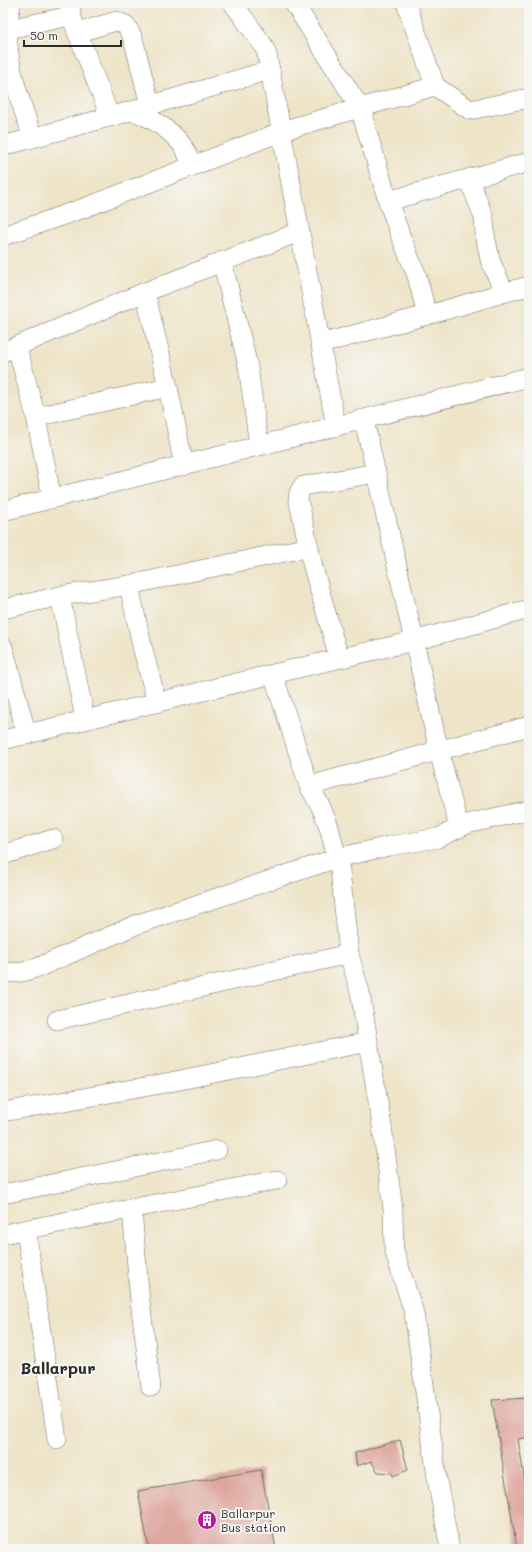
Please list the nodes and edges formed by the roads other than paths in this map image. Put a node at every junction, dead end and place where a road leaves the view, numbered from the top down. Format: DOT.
graph roads {
  1 [pos="11,3"];
  2 [pos="233,3"];
  3 [pos="294,3"];
  4 [pos="406,3"];
  5 [pos="72,17"];
  6 [pos="5,29"];
  7 [pos="270,70"];
  8 [pos="435,86"];
  9 [pos="11,98"];
  10 [pos="529,98"];
  11 [pos="150,105"];
  12 [pos="360,108"];
  13 [pos="131,111"];
  14 [pos="110,117"];
  15 [pos="281,131"];
  16 [pos="33,138"];
  17 [pos="3,146"];
  18 [pos="529,162"];
  19 [pos="192,166"];
  20 [pos="468,179"];
  21 [pos="388,201"];
  22 [pos="299,232"];
  23 [pos="3,236"];
  24 [pos="222,261"];
  25 [pos="529,286"];
  26 [pos="145,292"];
  27 [pos="504,292"];
  28 [pos="427,315"];
  29 [pos="320,344"];
  30 [pos="10,349"];
  31 [pos="529,377"];
  32 [pos="168,387"];
  33 [pos="36,417"];
  34 [pos="364,420"];
  35 [pos="336,427"];
  36 [pos="259,446"];
  37 [pos="184,466"];
  38 [pos="376,473"];
  39 [pos="52,499"];
  40 [pos="3,511"];
  41 [pos="309,547"];
  42 [pos="129,585"];
  43 [pos="60,596"];
  44 [pos="3,609"];
  45 [pos="529,609"];
  46 [pos="414,641"];
  47 [pos="3,647"];
  48 [pos="338,658"];
  49 [pos="274,674"];
  50 [pos="157,703"];
  51 [pos="85,719"];
  52 [pos="529,726"];
  53 [pos="27,734"];
  54 [pos="3,740"];
  55 [pos="439,751"];
  56 [pos="309,786"];
  57 [pos="529,810"];
  58 [pos="459,828"];
  59 [pos="53,839"];
  60 [pos="3,855"];
  61 [pos="337,858"];
  62 [pos="349,954"];
  63 [pos="3,973"];
  64 [pos="57,1020"];
  65 [pos="368,1042"];
  66 [pos="3,1112"];
  67 [pos="218,1150"];
  68 [pos="277,1180"];
  69 [pos="3,1194"];
  70 [pos="132,1210"];
  71 [pos="26,1230"];
  72 [pos="3,1234"];
  73 [pos="151,1387"];
  74 [pos="57,1439"];
  75 [pos="450,1549"];
  1 -- 6 [label="street"];
  2 -- 7 [label="street"];
  3 -- 12 [label="street"];
  4 -- 8 [label="street"];
  5 -- 6 [label="street"];
  5 -- 11 [label="street"];
  5 -- 14 [label="street"];
  6 -- 9 [label="street"];
  7 -- 11 [label="street"];
  7 -- 15 [label="street"];
  8 -- 10 [label="street"];
  8 -- 12 [label="street"];
  9 -- 16 [label="street"];
  11 -- 13 [label="street"];
  12 -- 15 [label="street"];
  12 -- 21 [label="street"];
  13 -- 14 [label="street"];
  13 -- 19 [label="street"];
  14 -- 16 [label="street"];
  15 -- 19 [label="street"];
  15 -- 22 [label="street"];
  16 -- 17 [label="street"];
  18 -- 20 [label="street"];
  19 -- 23 [label="street"];
  20 -- 21 [label="street"];
  20 -- 27 [label="street"];
  21 -- 28 [label="street"];
  22 -- 24 [label="street"];
  22 -- 29 [label="street"];
  24 -- 26 [label="street"];
  24 -- 36 [label="street"];
  25 -- 27 [label="street"];
  26 -- 30 [label="street"];
  26 -- 32 [label="street"];
  27 -- 28 [label="street"];
  28 -- 29 [label="street"];
  29 -- 35 [label="street"];
  30 -- 33 [label="street"];
  31 -- 34 [label="street"];
  32 -- 33 [label="street"];
  32 -- 37 [label="street"];
  33 -- 39 [label="street"];
  34 -- 35 [label="street"];
  34 -- 38 [label="street"];
  35 -- 36 [label="street"];
  36 -- 37 [label="street"];
  37 -- 39 [label="street"];
  38 -- 41 [label="street"];
  38 -- 46 [label="street"];
  39 -- 40 [label="street"];
  41 -- 42 [label="street"];
  41 -- 48 [label="street"];
  42 -- 43 [label="street"];
  42 -- 50 [label="street"];
  43 -- 44 [label="street"];
  43 -- 51 [label="street"];
  45 -- 46 [label="street"];
  46 -- 48 [label="street"];
  46 -- 55 [label="street"];
  47 -- 53 [label="street"];
  48 -- 49 [label="street"];
  49 -- 50 [label="street"];
  49 -- 56 [label="street"];
  50 -- 51 [label="street"];
  51 -- 53 [label="street"];
  52 -- 55 [label="street"];
  53 -- 54 [label="street"];
  55 -- 56 [label="street"];
  55 -- 58 [label="street"];
  56 -- 61 [label="street"];
  57 -- 58 [label="street"];
  58 -- 61 [label="street"];
  59 -- 60 [label="street"];
  61 -- 62 [label="street"];
  61 -- 63 [label="street"];
  62 -- 64 [label="street"];
  62 -- 65 [label="street"];
  65 -- 66 [label="street"];
  65 -- 75 [label="street"];
  67 -- 69 [label="street"];
  68 -- 70 [label="street"];
  70 -- 71 [label="street"];
  70 -- 73 [label="street"];
  71 -- 72 [label="street"];
  71 -- 74 [label="street"];
}
